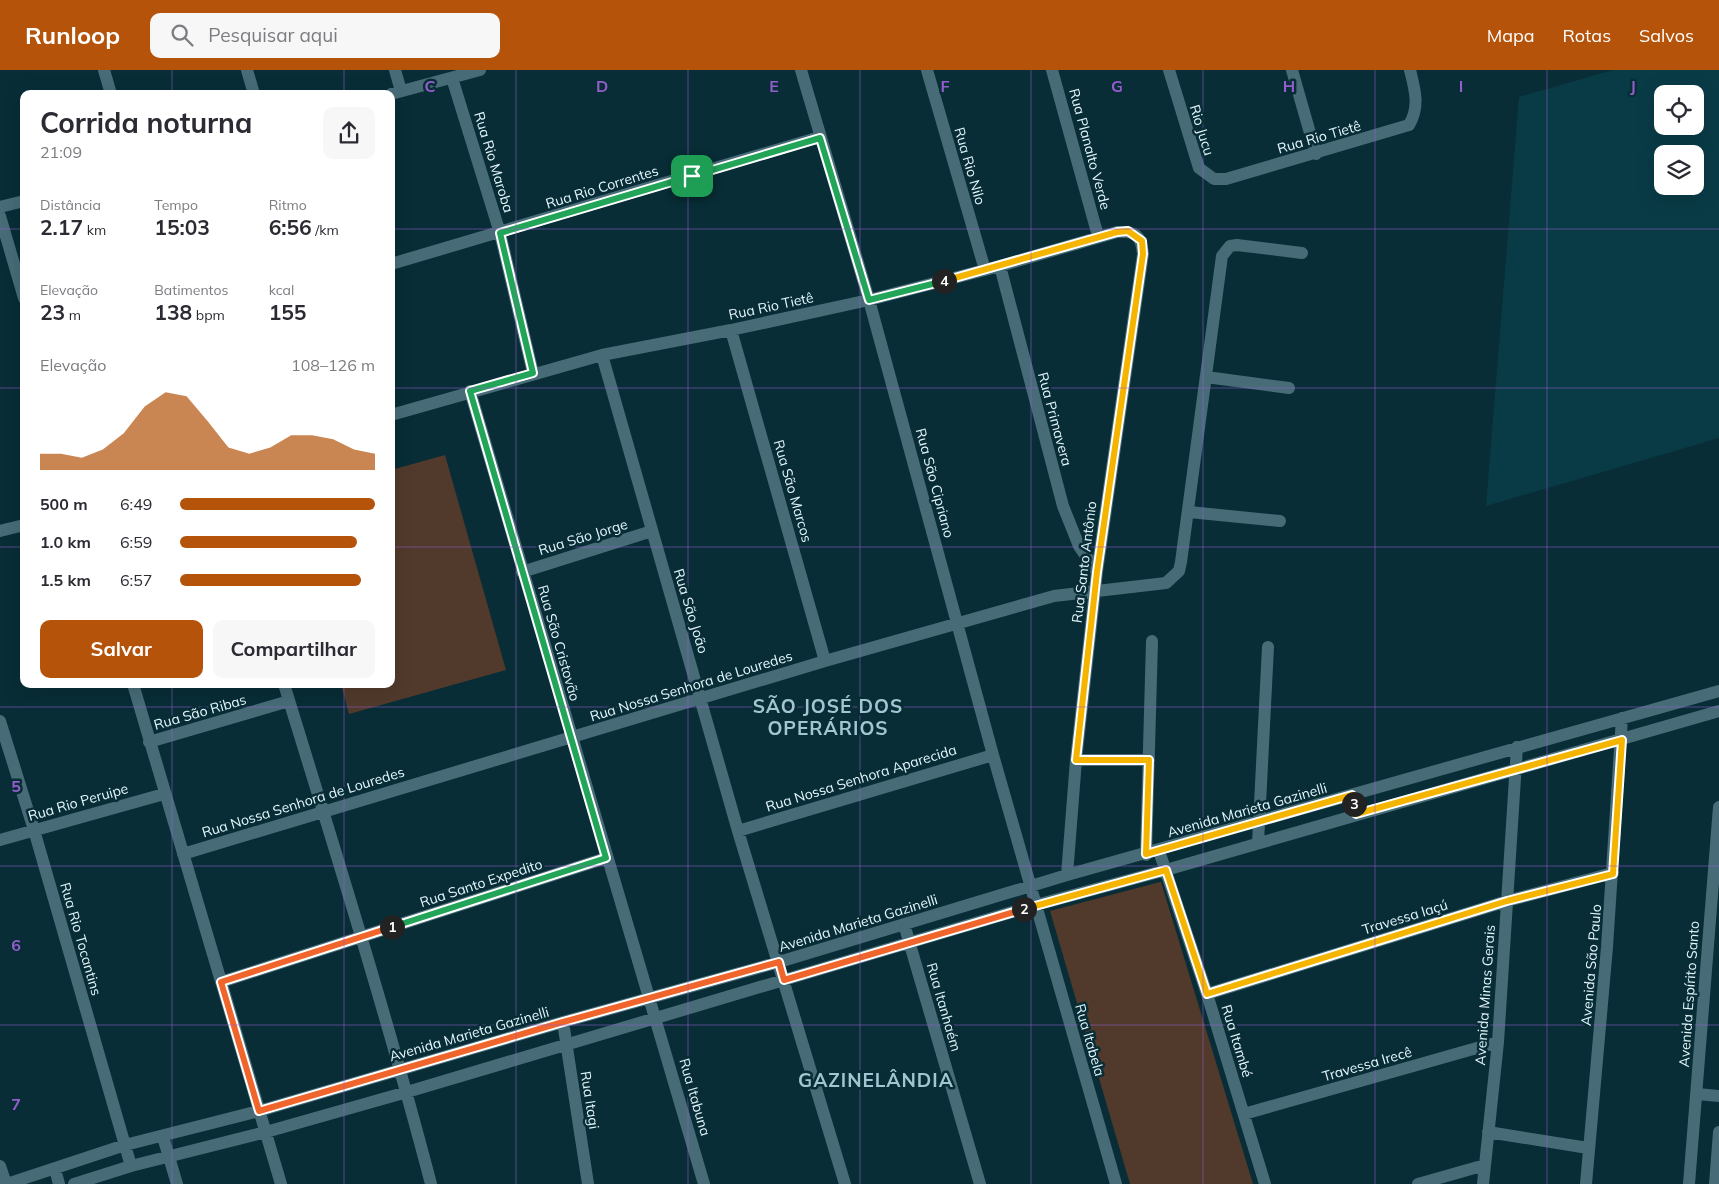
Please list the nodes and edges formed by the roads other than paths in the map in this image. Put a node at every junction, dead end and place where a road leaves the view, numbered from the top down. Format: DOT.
graph roads {
  1 [pos="104,70"];
  2 [pos="247,70"];
  3 [pos="395,70"];
  4 [pos="480,70"];
  5 [pos="801,70"];
  6 [pos="927,70"];
  7 [pos="1052,70"];
  8 [pos="1169,70"];
  9 [pos="1292,70"];
  10 [pos="1410,70"];
  11 [pos="452,78"];
  12 [pos="110,90"];
  13 [pos="253,90"];
  14 [pos="396,92"];
  15 [pos="820,138"];
  16 [pos="1316,154"];
  17 [pos="1226,179"];
  18 [pos="20,202"];
  19 [pos="0,207"];
  20 [pos="0,216"];
  21 [pos="500,233"];
  22 [pos="1098,236"];
  23 [pos="1302,253"];
  24 [pos="1143,254"];
  25 [pos="395,263"];
  26 [pos="1000,266"];
  27 [pos="985,270"];
  28 [pos="20,284"];
  29 [pos="869,300"];
  30 [pos="731,330"];
  31 [pos="602,355"];
  32 [pos="533,373"];
  33 [pos="1206,377"];
  34 [pos="1289,388"];
  35 [pos="470,391"];
  36 [pos="395,414"];
  37 [pos="1188,512"];
  38 [pos="1280,521"];
  39 [pos="20,526"];
  40 [pos="652,531"];
  41 [pos="0,532"];
  42 [pos="522,572"];
  43 [pos="1097,572"];
  44 [pos="1095,590"];
  45 [pos="958,625"];
  46 [pos="1152,641"];
  47 [pos="1268,647"];
  48 [pos="824,661"];
  49 [pos="134,688"];
  50 [pos="285,688"];
  51 [pos="1719,691"];
  52 [pos="702,698"];
  53 [pos="289,702"];
  54 [pos="1719,711"];
  55 [pos="1622,718"];
  56 [pos="0,721"];
  57 [pos="570,738"];
  58 [pos="1622,740"];
  59 [pos="149,742"];
  60 [pos="1517,748"];
  61 [pos="993,755"];
  62 [pos="1076,760"];
  63 [pos="1149,760"];
  64 [pos="1517,768"];
  65 [pos="164,794"];
  66 [pos="1352,795"];
  67 [pos="1719,807"];
  68 [pos="323,812"];
  69 [pos="1356,814"];
  70 [pos="1258,822"];
  71 [pos="34,830"];
  72 [pos="738,831"];
  73 [pos="0,840"];
  74 [pos="1258,843"];
  75 [pos="1159,851"];
  76 [pos="183,854"];
  77 [pos="1146,854"];
  78 [pos="606,858"];
  79 [pos="1166,870"];
  80 [pos="1613,874"];
  81 [pos="1067,875"];
  82 [pos="1030,887"];
  83 [pos="1507,901"];
  84 [pos="1036,905"];
  85 [pos="904,924"];
  86 [pos="361,937"];
  87 [pos="911,944"];
  88 [pos="779,962"];
  89 [pos="784,980"];
  90 [pos="221,982"];
  91 [pos="1207,994"];
  92 [pos="650,997"];
  93 [pos="657,1018"];
  94 [pos="563,1022"];
  95 [pos="1498,1042"];
  96 [pos="567,1044"];
  97 [pos="400,1070"];
  98 [pos="407,1092"];
  99 [pos="1697,1094"];
  100 [pos="1719,1096"];
  101 [pos="259,1111"];
  102 [pos="1244,1114"];
  103 [pos="266,1132"];
  104 [pos="1488,1132"];
  105 [pos="1719,1132"];
  106 [pos="163,1137"];
  107 [pos="125,1145"];
  108 [pos="1588,1148"];
  109 [pos="170,1156"];
  110 [pos="1485,1165"];
  111 [pos="0,1166"];
  112 [pos="131,1166"];
  113 [pos="55,1169"];
  114 [pos="7,1184"];
  115 [pos="59,1184"];
  116 [pos="74,1184"];
  117 [pos="177,1184"];
  118 [pos="281,1184"];
  119 [pos="431,1184"];
  120 [pos="588,1184"];
  121 [pos="704,1184"];
  122 [pos="845,1184"];
  123 [pos="980,1184"];
  124 [pos="1116,1184"];
  125 [pos="1264,1184"];
  126 [pos="1418,1184"];
  127 [pos="1483,1184"];
  128 [pos="1586,1184"];
  129 [pos="1689,1184"];
  130 [pos="1715,1184"];
  1 -- 12 [label="street"];
  2 -- 13 [label="street"];
  3 -- 14 [label="street"];
  4 -- 11 [label="street"];
  5 -- 15 [label="street, Rua São Cipriano"];
  6 -- 27 [label="street, Rua Rio Nilo"];
  7 -- 22 [label="street, Rua Planalto Verde"];
  8 -- 17 [label="street, Rio Jucu"];
  9 -- 16 [label="street"];
  10 -- 16 [label="street, Rua Rio Tietê"];
  11 -- 14 [label="street"];
  11 -- 21 [label="street, Rua Rio Maroba"];
  15 -- 21 [label="street, Rua Rio Correntes"];
  15 -- 29 [label="street, Rua São Cipriano"];
  16 -- 17 [label="street, Rua Rio Tietê"];
  18 -- 19 [label="street"];
  20 -- 28 [label="street"];
  21 -- 25 [label="street, Rua Rio Correntes"];
  21 -- 32 [label="street, Rua Rio Maroba"];
  22 -- 24 [label="street, Rua Rio Tietê"];
  22 -- 26 [label="street, Rua Rio Tietê"];
  23 -- 33 [label="street, Rua Nossa Senhora de Louredes"];
  24 -- 43 [label="street, Rua Santo Antônio"];
  26 -- 27 [label="street, Rua Rio Tietê"];
  26 -- 43 [label="street, Rua Primavera"];
  27 -- 29 [label="street, Rua Rio Tietê"];
  29 -- 30 [label="street, Rua Rio Tietê"];
  29 -- 45 [label="street, Rua São Cipriano"];
  30 -- 31 [label="street, Rua Rio Tietê"];
  30 -- 48 [label="street, Rua São Marcos"];
  31 -- 32 [label="street, Rua Rio Tietê"];
  31 -- 40 [label="street, Rua São João"];
  32 -- 35 [label="street, Rua Rio Tietê"];
  33 -- 34 [label="street"];
  33 -- 37 [label="street, Rua Nossa Senhora de Louredes"];
  35 -- 36 [label="street, Rua Rio Tietê"];
  35 -- 42 [label="street, Rua São Cristovão"];
  37 -- 38 [label="street"];
  37 -- 44 [label="street, Rua Nossa Senhora de Louredes"];
  39 -- 41 [label="street"];
  40 -- 42 [label="street, Rua São Jorge"];
  40 -- 52 [label="street, Rua São João"];
  42 -- 57 [label="street, Rua São Cristovão"];
  43 -- 44 [label="street, Rua Santo Antônio"];
  44 -- 45 [label="street, Rua Nossa Senhora de Louredes"];
  44 -- 62 [label="street, Rua Santo Antônio"];
  45 -- 48 [label="street, Rua Nossa Senhora de Louredes"];
  45 -- 61 [label="street, Rua São Cipriano"];
  46 -- 63 [label="street"];
  47 -- 70 [label="street"];
  48 -- 52 [label="street, Rua Nossa Senhora de Louredes"];
  49 -- 59 [label="street"];
  50 -- 53 [label="street"];
  51 -- 55 [label="street, Avenida Marieta Gazinelli"];
  52 -- 57 [label="street, Rua Nossa Senhora de Louredes"];
  52 -- 72 [label="street, Rua São João"];
  53 -- 59 [label="street, Rua São Ribas"];
  53 -- 68 [label="street"];
  54 -- 58 [label="street"];
  55 -- 58 [label="street, Avenida São Paulo"];
  55 -- 60 [label="street, Avenida Marieta Gazinelli"];
  56 -- 71 [label="street, Rua Rio Tocantins"];
  57 -- 68 [label="street, Rua Nossa Senhora de Louredes"];
  57 -- 78 [label="street, Rua São Cristovão"];
  58 -- 64 [label="street"];
  58 -- 80 [label="street, Avenida São Paulo"];
  59 -- 65 [label="street"];
  60 -- 64 [label="street, Avenida Minas Gerais"];
  60 -- 66 [label="street, Avenida Marieta Gazinelli"];
  61 -- 72 [label="street, Rua Nossa Senhora Aparecida"];
  61 -- 82 [label="street, Rua São Cipriano"];
  62 -- 63 [label="street"];
  62 -- 81 [label="street, Rua Santo Antônio"];
  63 -- 77 [label="street"];
  64 -- 69 [label="street"];
  64 -- 83 [label="street, Avenida Minas Gerais"];
  65 -- 71 [label="street, Rua Rio Peruipe"];
  65 -- 76 [label="street"];
  66 -- 69 [label="street"];
  66 -- 70 [label="street, Avenida Marieta Gazinelli"];
  67 -- 99 [label="street, Avenida Espírito Santo"];
  68 -- 76 [label="street, Rua Nossa Senhora de Louredes"];
  68 -- 86 [label="street"];
  69 -- 74 [label="street"];
  70 -- 74 [label="street"];
  70 -- 75 [label="street, Avenida Marieta Gazinelli"];
  71 -- 73 [label="street, Rua Rio Peruipe"];
  71 -- 107 [label="street, Rua Rio Tocantins"];
  72 -- 88 [label="street, Rua São João"];
  74 -- 79 [label="street"];
  75 -- 77 [label="street, Avenida Marieta Gazinelli"];
  75 -- 79 [label="street, Rua Itambé"];
  76 -- 90 [label="street"];
  77 -- 81 [label="street, Avenida Marieta Gazinelli"];
  78 -- 86 [label="street, Rua Santo Expedito"];
  78 -- 92 [label="street, Rua São Cristovão"];
  79 -- 84 [label="street"];
  79 -- 91 [label="street, Rua Itambé"];
  80 -- 83 [label="street, Travessa Iaçú"];
  80 -- 108 [label="street, Avenida São Paulo"];
  81 -- 82 [label="street, Avenida Marieta Gazinelli"];
  82 -- 84 [label="street, Rua São Cipriano"];
  82 -- 85 [label="street, Avenida Marieta Gazinelli"];
  83 -- 91 [label="street, Travessa Iaçú"];
  83 -- 95 [label="street, Avenida Minas Gerais"];
  84 -- 87 [label="street"];
  84 -- 124 [label="street, Rua Itabela"];
  85 -- 87 [label="street, Rua Itanhaém"];
  85 -- 88 [label="street, Avenida Marieta Gazinelli"];
  86 -- 90 [label="street, Rua Santo Expedito"];
  86 -- 97 [label="street"];
  87 -- 89 [label="street"];
  87 -- 123 [label="street, Rua Itanhaém"];
  88 -- 89 [label="street, Rua São João"];
  88 -- 92 [label="street, Avenida Marieta Gazinelli"];
  89 -- 93 [label="street"];
  89 -- 122 [label="street, Rua São João"];
  90 -- 101 [label="street"];
  91 -- 102 [label="street, Rua Itambé"];
  92 -- 93 [label="street, Rua São Cristovão"];
  92 -- 94 [label="street, Avenida Marieta Gazinelli"];
  93 -- 96 [label="street"];
  93 -- 121 [label="street, Rua Itabuna"];
  94 -- 96 [label="street, Rua Itagi"];
  94 -- 97 [label="street, Avenida Marieta Gazinelli"];
  95 -- 102 [label="street, Travessa Irecê"];
  95 -- 104 [label="street, Avenida Minas Gerais"];
  96 -- 98 [label="street"];
  96 -- 120 [label="street, Rua Itagi"];
  97 -- 98 [label="street"];
  97 -- 101 [label="street, Avenida Marieta Gazinelli"];
  98 -- 103 [label="street"];
  98 -- 119 [label="street"];
  99 -- 100 [label="street"];
  99 -- 129 [label="street, Avenida Espírito Santo"];
  101 -- 103 [label="street"];
  101 -- 106 [label="street, Avenida Marieta Gazinelli"];
  102 -- 125 [label="street, Rua Itambé"];
  103 -- 109 [label="street"];
  103 -- 118 [label="street"];
  104 -- 108 [label="street"];
  104 -- 110 [label="street, Avenida Minas Gerais"];
  105 -- 130 [label="street"];
  106 -- 107 [label="street, Avenida Marieta Gazinelli"];
  106 -- 109 [label="street"];
  107 -- 112 [label="street, Rua Rio Tocantins"];
  107 -- 113 [label="street, Avenida Marieta Gazinelli"];
  108 -- 128 [label="street, Avenida São Paulo"];
  109 -- 112 [label="street"];
  109 -- 117 [label="street"];
  110 -- 126 [label="street"];
  110 -- 127 [label="street, Avenida Minas Gerais"];
  111 -- 114 [label="street"];
  112 -- 116 [label="street"];
  113 -- 114 [label="street, Avenida Marieta Gazinelli"];
  113 -- 115 [label="street"];
}
